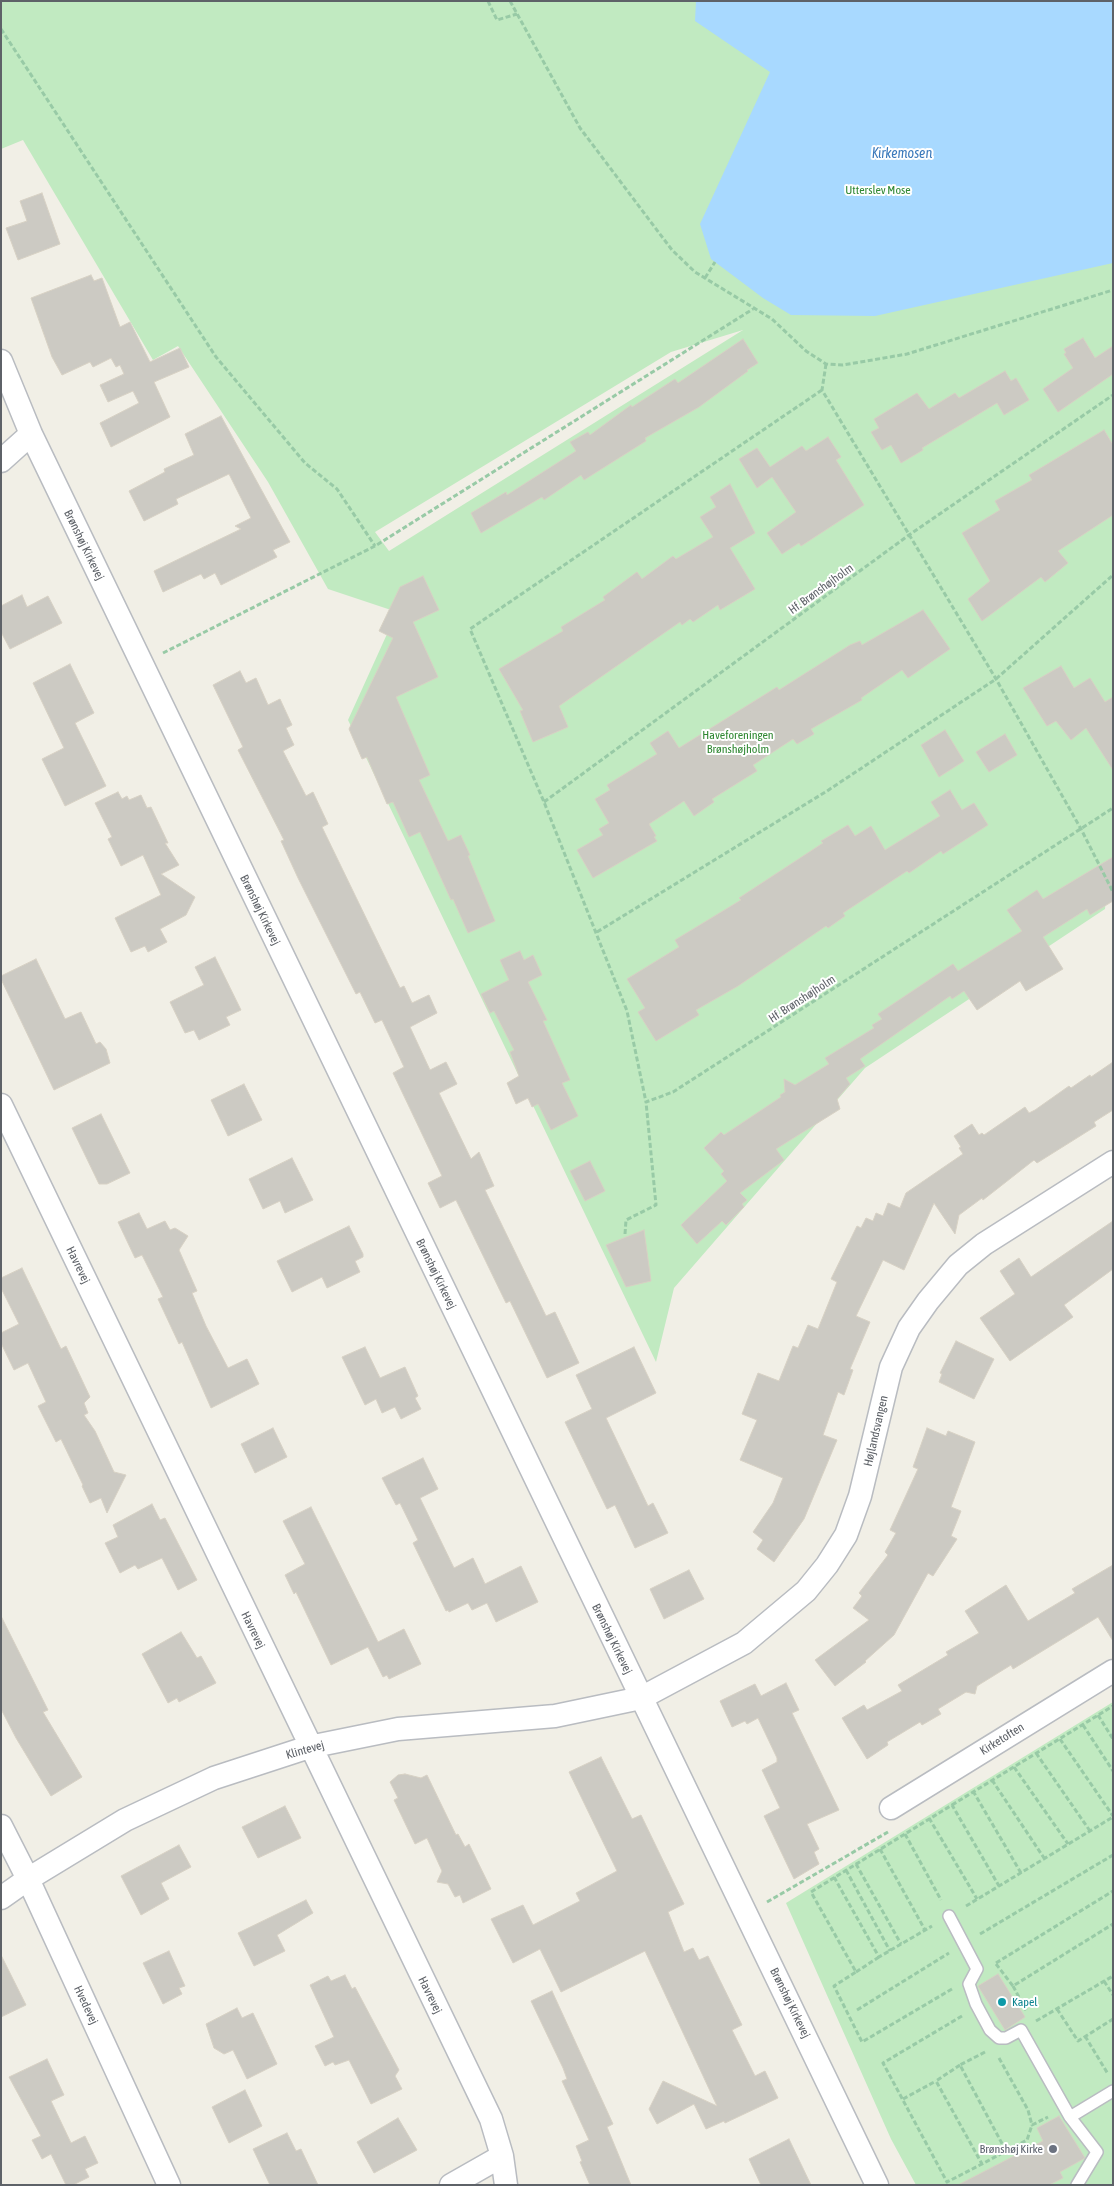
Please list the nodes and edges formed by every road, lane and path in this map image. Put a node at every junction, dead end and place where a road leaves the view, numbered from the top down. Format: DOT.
graph roads {
  1 [pos="488,1"];
  2 [pos="510,1"];
  3 [pos="517,14"];
  4 [pos="1,29"];
  5 [pos="715,262"];
  6 [pos="705,278"];
  7 [pos="1113,290"];
  8 [pos="753,309"];
  9 [pos="1,362"];
  10 [pos="826,364"];
  11 [pos="822,390"];
  12 [pos="1113,396"];
  13 [pos="31,434"];
  14 [pos="1,461"];
  15 [pos="910,535"];
  16 [pos="375,546"];
  17 [pos="1113,575"];
  18 [pos="142,664"];
  19 [pos="996,679"];
  20 [pos="544,802"];
  21 [pos="1113,808"];
  22 [pos="1082,828"];
  23 [pos="1113,892"];
  24 [pos="597,932"];
  25 [pos="646,1102"];
  26 [pos="1,1105"];
  27 [pos="1113,1162"];
  28 [pos="625,1234"];
  29 [pos="1113,1671"];
  30 [pos="641,1698"];
  31 [pos="1113,1706"];
  32 [pos="1098,1716"];
  33 [pos="1082,1725"];
  34 [pos="1113,1738"];
  35 [pos="1060,1739"];
  36 [pos="310,1747"];
  37 [pos="1036,1753"];
  38 [pos="1014,1767"];
  39 [pos="1113,1771"];
  40 [pos="992,1780"];
  41 [pos="973,1792"];
  42 [pos="952,1805"];
  43 [pos="891,1808"];
  44 [pos="1113,1816"];
  45 [pos="929,1818"];
  46 [pos="1,1826"];
  47 [pos="1090,1831"];
  48 [pos="905,1834"];
  49 [pos="1068,1844"];
  50 [pos="880,1849"];
  51 [pos="1113,1855"];
  52 [pos="1044,1858"];
  53 [pos="856,1864"];
  54 [pos="846,1870"];
  55 [pos="1021,1873"];
  56 [pos="834,1877"];
  57 [pos="28,1878"];
  58 [pos="999,1886"];
  59 [pos="1113,1891"];
  60 [pos="1,1898"];
  61 [pos="977,1900"];
  62 [pos="747,1914"];
  63 [pos="949,1916"];
  64 [pos="1113,1924"];
  65 [pos="925,1930"];
  66 [pos="902,1944"];
  67 [pos="964,1944"];
  68 [pos="890,1951"];
  69 [pos="879,1957"];
  70 [pos="996,1964"];
  71 [pos="856,1972"];
  72 [pos="975,1973"];
  73 [pos="1113,1976"];
  74 [pos="1104,1981"];
  75 [pos="1013,1986"];
  76 [pos="1113,1995"];
  77 [pos="977,2007"];
  78 [pos="1057,2009"];
  79 [pos="858,2010"];
  80 [pos="1113,2019"];
  81 [pos="1085,2036"];
  82 [pos="996,2043"];
  83 [pos="960,2066"];
  84 [pos="936,2081"];
  85 [pos="1113,2082"];
  86 [pos="1113,2091"];
  87 [pos="903,2099"];
  88 [pos="1067,2112"];
  89 [pos="1032,2125"];
  90 [pos="1006,2151"];
  91 [pos="502,2156"];
  92 [pos="982,2164"];
  93 [pos="170,2185"];
  94 [pos="451,2185"];
  95 [pos="506,2185"];
  96 [pos="877,2185"];
  97 [pos="1077,2185"];
  1 -- 3 [label="path"];
  2 -- 3 [label="path"];
  3 -- 6 [label="path"];
  4 -- 16 [label="path"];
  5 -- 6 [label="path"];
  6 -- 8 [label="path"];
  7 -- 10 [label="path"];
  8 -- 10 [label="path"];
  8 -- 16 [label="path"];
  9 -- 13 [label="street, Brønshøj Kirkevej"];
  10 -- 11 [label="path"];
  11 -- 15 [label="path"];
  11 -- 20 [label="path"];
  12 -- 15 [label="path, Hf. Brønshøjholm"];
  13 -- 14 [label="street"];
  13 -- 18 [label="street, Brønshøj Kirkevej"];
  15 -- 19 [label="path"];
  15 -- 20 [label="path, Hf. Brønshøjholm"];
  16 -- 18 [label="path"];
  17 -- 19 [label="path"];
  18 -- 30 [label="street, Brønshøj Kirkevej"];
  19 -- 22 [label="path"];
  19 -- 24 [label="path"];
  20 -- 24 [label="path"];
  21 -- 22 [label="path, Hf. Brønshøjholm"];
  22 -- 23 [label="path"];
  22 -- 25 [label="path, Hf. Brønshøjholm"];
  24 -- 25 [label="path"];
  25 -- 28 [label="path"];
  26 -- 36 [label="street, Havrevej"];
  27 -- 30 [label="street, Højlandsvangen"];
  29 -- 43 [label="street, Kirketoften"];
  30 -- 36 [label="street, Klintevej"];
  30 -- 62 [label="street, Brønshøj Kirkevej"];
  31 -- 32 [label="path"];
  32 -- 33 [label="path"];
  32 -- 34 [label="path"];
  33 -- 35 [label="path"];
  33 -- 39 [label="path"];
  35 -- 37 [label="path"];
  35 -- 44 [label="path"];
  36 -- 57 [label="street, Klintevej"];
  36 -- 91 [label="street, Havrevej"];
  37 -- 38 [label="path"];
  37 -- 47 [label="path"];
  38 -- 40 [label="path"];
  38 -- 49 [label="path"];
  40 -- 41 [label="path"];
  40 -- 52 [label="path"];
  41 -- 42 [label="path"];
  41 -- 55 [label="path"];
  42 -- 45 [label="path"];
  42 -- 58 [label="path"];
  43 -- 62 [label="path"];
  44 -- 47 [label="path"];
  45 -- 48 [label="path"];
  45 -- 61 [label="path"];
  46 -- 57 [label="street, Hvedevej"];
  47 -- 49 [label="path"];
  48 -- 50 [label="path"];
  48 -- 63 [label="path"];
  49 -- 52 [label="path"];
  50 -- 53 [label="path"];
  50 -- 65 [label="path"];
  51 -- 67 [label="path"];
  52 -- 55 [label="path"];
  53 -- 54 [label="path"];
  53 -- 66 [label="path"];
  54 -- 56 [label="path"];
  54 -- 68 [label="path"];
  55 -- 58 [label="path"];
  56 -- 69 [label="path"];
  56 -- 71 [label="path"];
  57 -- 60 [label="street, Klintevej"];
  57 -- 93 [label="street, Hvedevej"];
  58 -- 61 [label="path"];
  59 -- 70 [label="path"];
  61 -- 63 [label="path"];
  62 -- 96 [label="street, Brønshøj Kirkevej"];
  63 -- 65 [label="path"];
  63 -- 67 [label="lane"];
  64 -- 75 [label="path"];
  65 -- 66 [label="path"];
  66 -- 68 [label="path"];
  67 -- 72 [label="lane"];
  67 -- 79 [label="path"];
  68 -- 69 [label="path"];
  69 -- 71 [label="path"];
  70 -- 72 [label="path"];
  70 -- 75 [label="path"];
  71 -- 72 [label="path"];
  72 -- 77 [label="lane"];
  73 -- 74 [label="path"];
  74 -- 76 [label="path"];
  74 -- 78 [label="path"];
  75 -- 78 [label="path"];
  77 -- 82 [label="lane"];
  77 -- 87 [label="path"];
  78 -- 81 [label="path"];
  80 -- 81 [label="path"];
  81 -- 85 [label="path"];
  82 -- 83 [label="path"];
  82 -- 88 [label="lane"];
  82 -- 89 [label="path"];
  83 -- 84 [label="path"];
  83 -- 90 [label="path"];
  84 -- 87 [label="path"];
  84 -- 92 [label="path"];
  86 -- 88 [label="lane"];
  87 -- 92 [label="path"];
  88 -- 89 [label="path"];
  88 -- 97 [label="lane"];
  89 -- 90 [label="path"];
  90 -- 92 [label="path"];
  91 -- 94 [label="street"];
  91 -- 95 [label="street, Havrevej"];
}
